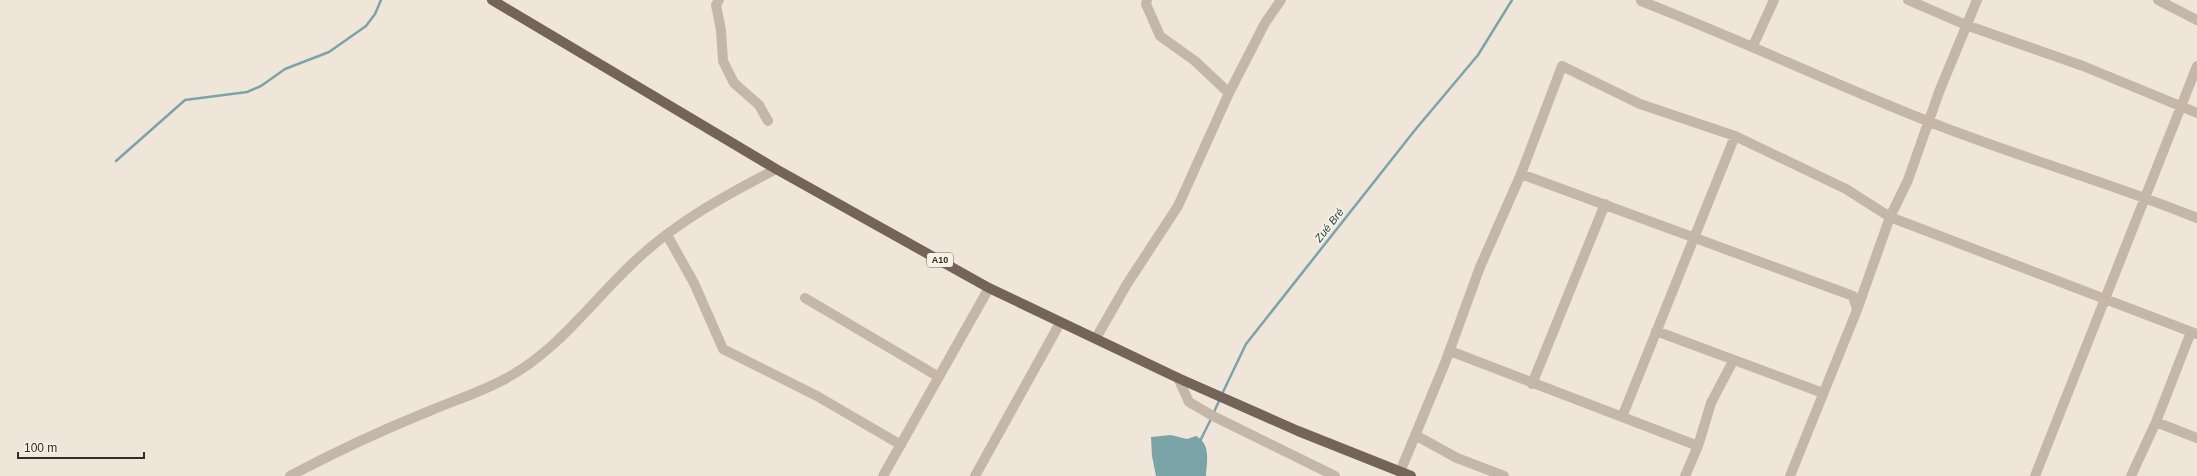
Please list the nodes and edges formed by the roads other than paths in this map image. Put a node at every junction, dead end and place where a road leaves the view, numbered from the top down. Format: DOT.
graph roads {
  1 [pos="492,0"];
  2 [pos="719,0"];
  3 [pos="1147,0"];
  4 [pos="1281,0"];
  5 [pos="1774,0"];
  6 [pos="1908,0"];
  7 [pos="1977,0"];
  8 [pos="2158,0"];
  9 [pos="1641,1"];
  10 [pos="2197,20"];
  11 [pos="1966,26"];
  12 [pos="1753,46"];
  13 [pos="2197,66"];
  14 [pos="1229,93"];
  15 [pos="2180,107"];
  16 [pos="2197,113"];
  17 [pos="768,121"];
  18 [pos="1929,122"];
  19 [pos="1735,136"];
  20 [pos="776,169"];
  21 [pos="1521,174"];
  22 [pos="2144,196"];
  23 [pos="1605,204"];
  24 [pos="1890,217"];
  25 [pos="2197,218"];
  26 [pos="667,235"];
  27 [pos="1694,237"];
  28 [pos="989,288"];
  29 [pos="805,298"];
  30 [pos="2104,299"];
  31 [pos="1857,310"];
  32 [pos="1060,323"];
  33 [pos="1656,331"];
  34 [pos="2194,333"];
  35 [pos="1096,338"];
  36 [pos="1450,351"];
  37 [pos="1732,361"];
  38 [pos="939,377"];
  39 [pos="1178,378"];
  40 [pos="1532,384"];
  41 [pos="1823,393"];
  42 [pos="1622,417"];
  43 [pos="2156,422"];
  44 [pos="1415,435"];
  45 [pos="2197,438"];
  46 [pos="901,445"];
  47 [pos="1698,446"];
  48 [pos="1400,472"];
  49 [pos="290,476"];
  50 [pos="884,476"];
  51 [pos="974,476"];
  52 [pos="1335,476"];
  53 [pos="1411,476"];
  54 [pos="1504,476"];
  55 [pos="1685,476"];
  56 [pos="1790,476"];
  57 [pos="2035,476"];
  58 [pos="2131,476"];
  1 -- 20 [label="main road, A10"];
  2 -- 17 [label="street"];
  3 -- 14 [label="street"];
  4 -- 14 [label="street"];
  5 -- 12 [label="street"];
  6 -- 11 [label="street"];
  7 -- 11 [label="street"];
  8 -- 10 [label="street"];
  9 -- 12 [label="street"];
  11 -- 15 [label="street"];
  11 -- 18 [label="street"];
  12 -- 18 [label="street"];
  13 -- 15 [label="street"];
  14 -- 35 [label="street"];
  15 -- 16 [label="street"];
  15 -- 22 [label="street"];
  18 -- 22 [label="street"];
  18 -- 24 [label="street"];
  19 -- 21 [label="street"];
  19 -- 24 [label="street"];
  19 -- 27 [label="street"];
  20 -- 26 [label="street"];
  20 -- 28 [label="main road, A10"];
  21 -- 23 [label="street"];
  21 -- 36 [label="street"];
  22 -- 25 [label="street"];
  22 -- 30 [label="street"];
  23 -- 27 [label="street"];
  23 -- 40 [label="street"];
  24 -- 30 [label="street"];
  24 -- 31 [label="street"];
  26 -- 46 [label="street"];
  26 -- 49 [label="street"];
  27 -- 31 [label="street"];
  27 -- 33 [label="street"];
  28 -- 32 [label="main road, A10"];
  28 -- 38 [label="street"];
  29 -- 38 [label="street"];
  30 -- 34 [label="street"];
  30 -- 57 [label="street"];
  31 -- 41 [label="street"];
  32 -- 35 [label="main road, A10"];
  32 -- 51 [label="street"];
  33 -- 37 [label="street"];
  33 -- 42 [label="street"];
  34 -- 43 [label="street"];
  35 -- 39 [label="main road, A10"];
  36 -- 40 [label="street"];
  36 -- 44 [label="street"];
  37 -- 41 [label="street"];
  37 -- 47 [label="street"];
  38 -- 46 [label="street"];
  39 -- 48 [label="main road, A10"];
  39 -- 52 [label="street"];
  40 -- 42 [label="street"];
  41 -- 56 [label="street"];
  42 -- 47 [label="street"];
  43 -- 45 [label="street"];
  43 -- 58 [label="street"];
  44 -- 48 [label="street"];
  44 -- 54 [label="street"];
  46 -- 50 [label="street"];
  47 -- 55 [label="street"];
  48 -- 53 [label="main road, A10"];
}
